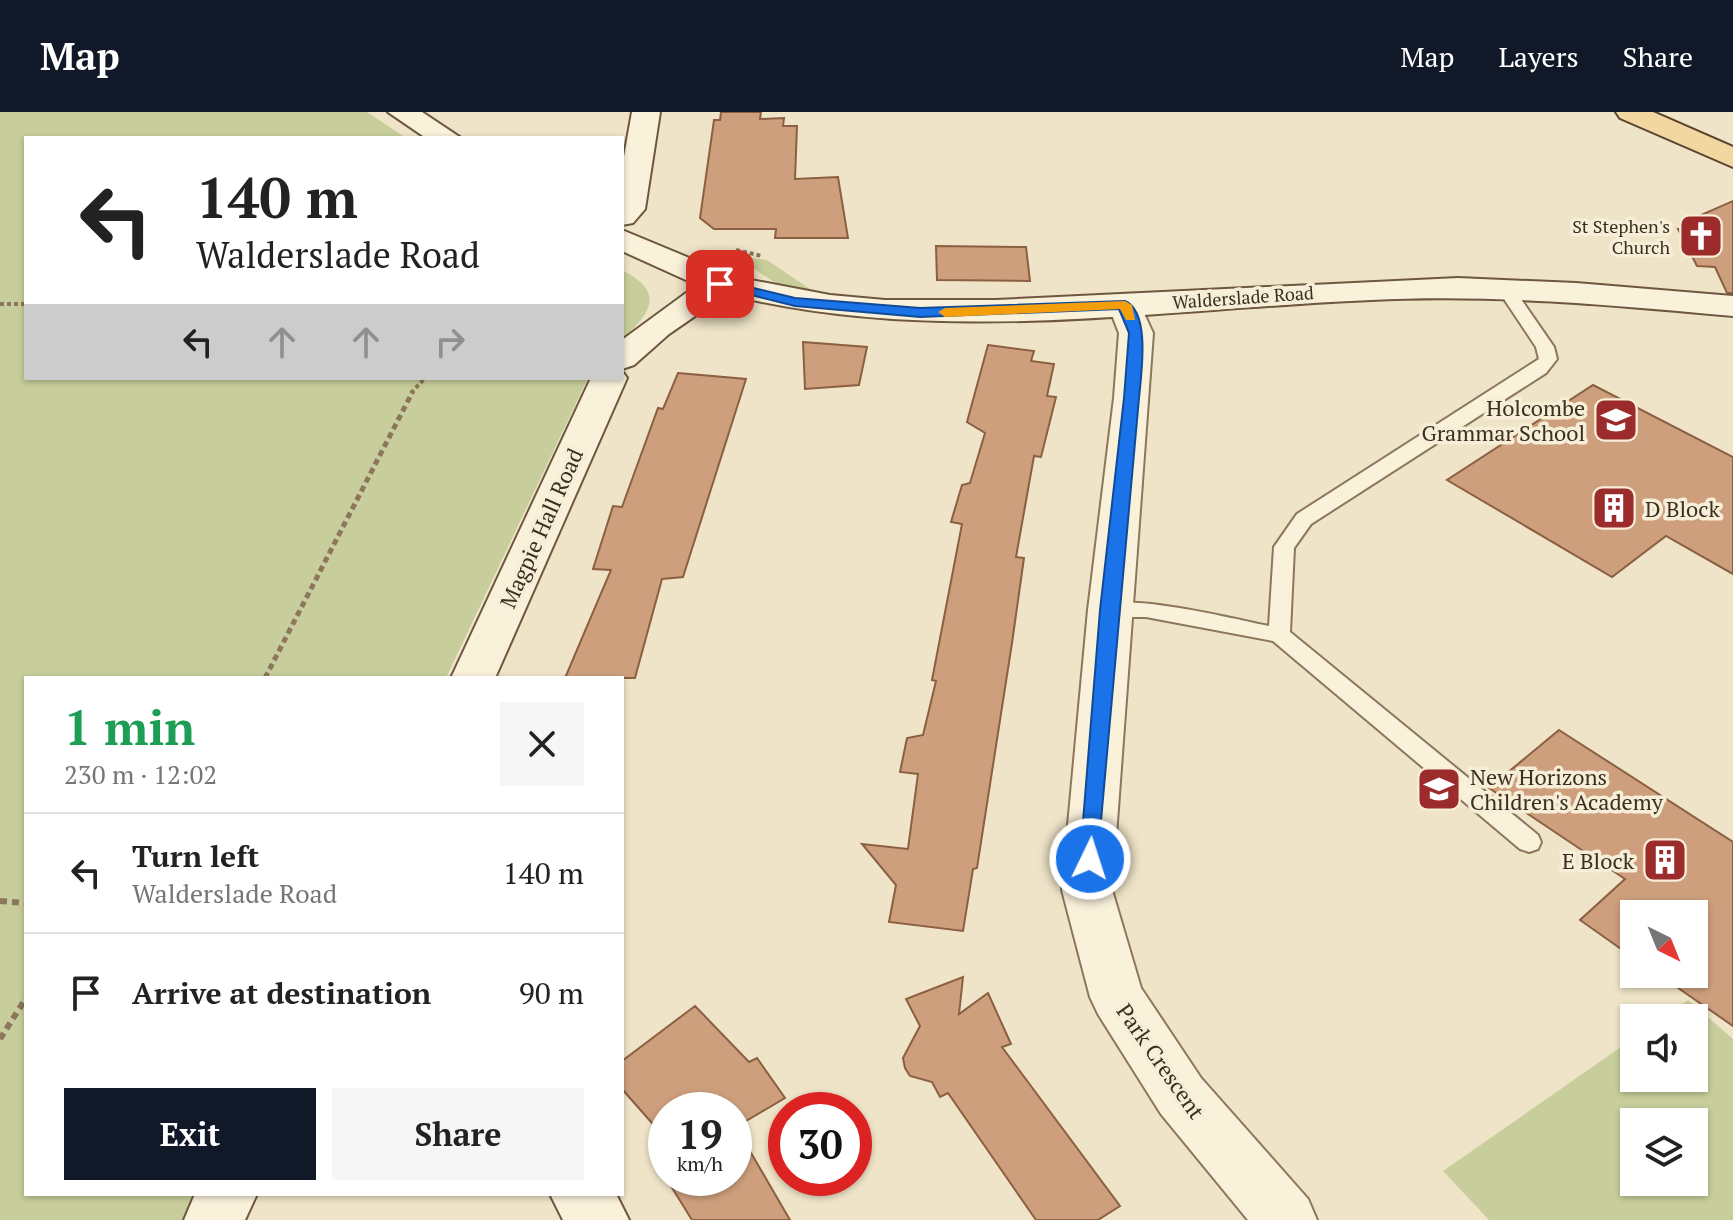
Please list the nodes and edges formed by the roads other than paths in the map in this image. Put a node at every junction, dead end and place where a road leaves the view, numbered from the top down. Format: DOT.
graph roads {
  1 [pos="402,112"];
  2 [pos="646,112"];
  3 [pos="1630,112"];
  4 [pos="444,136"];
  5 [pos="1733,158"];
  6 [pos="624,214"];
  7 [pos="624,240"];
  8 [pos="720,284"];
  9 [pos="1506,290"];
  10 [pos="1125,305"];
  11 [pos="1733,306"];
  12 [pos="624,356"];
  13 [pos="608,380"];
  14 [pos="1109,610"];
  15 [pos="1279,635"];
  16 [pos="474,676"];
  17 [pos="1529,842"];
  18 [pos="226,1196"];
  19 [pos="581,1196"];
  20 [pos="214,1220"];
  21 [pos="599,1220"];
  22 [pos="1287,1220"];
  1 -- 4 [label="street"];
  2 -- 6 [label="street"];
  3 -- 5 [label="main road"];
  7 -- 8 [label="street, Walderslade Road"];
  8 -- 10 [label="street, Walderslade Road"];
  8 -- 12 [label="street"];
  9 -- 10 [label="street, Walderslade Road"];
  9 -- 11 [label="street, Walderslade Road"];
  9 -- 15 [label="lane"];
  10 -- 14 [label="street, Park Crescent"];
  13 -- 16 [label="street, Magpie Hall Road"];
  14 -- 15 [label="lane"];
  14 -- 22 [label="street, Park Crescent"];
  15 -- 17 [label="lane"];
  18 -- 20 [label="street"];
  19 -- 21 [label="street"];
}
